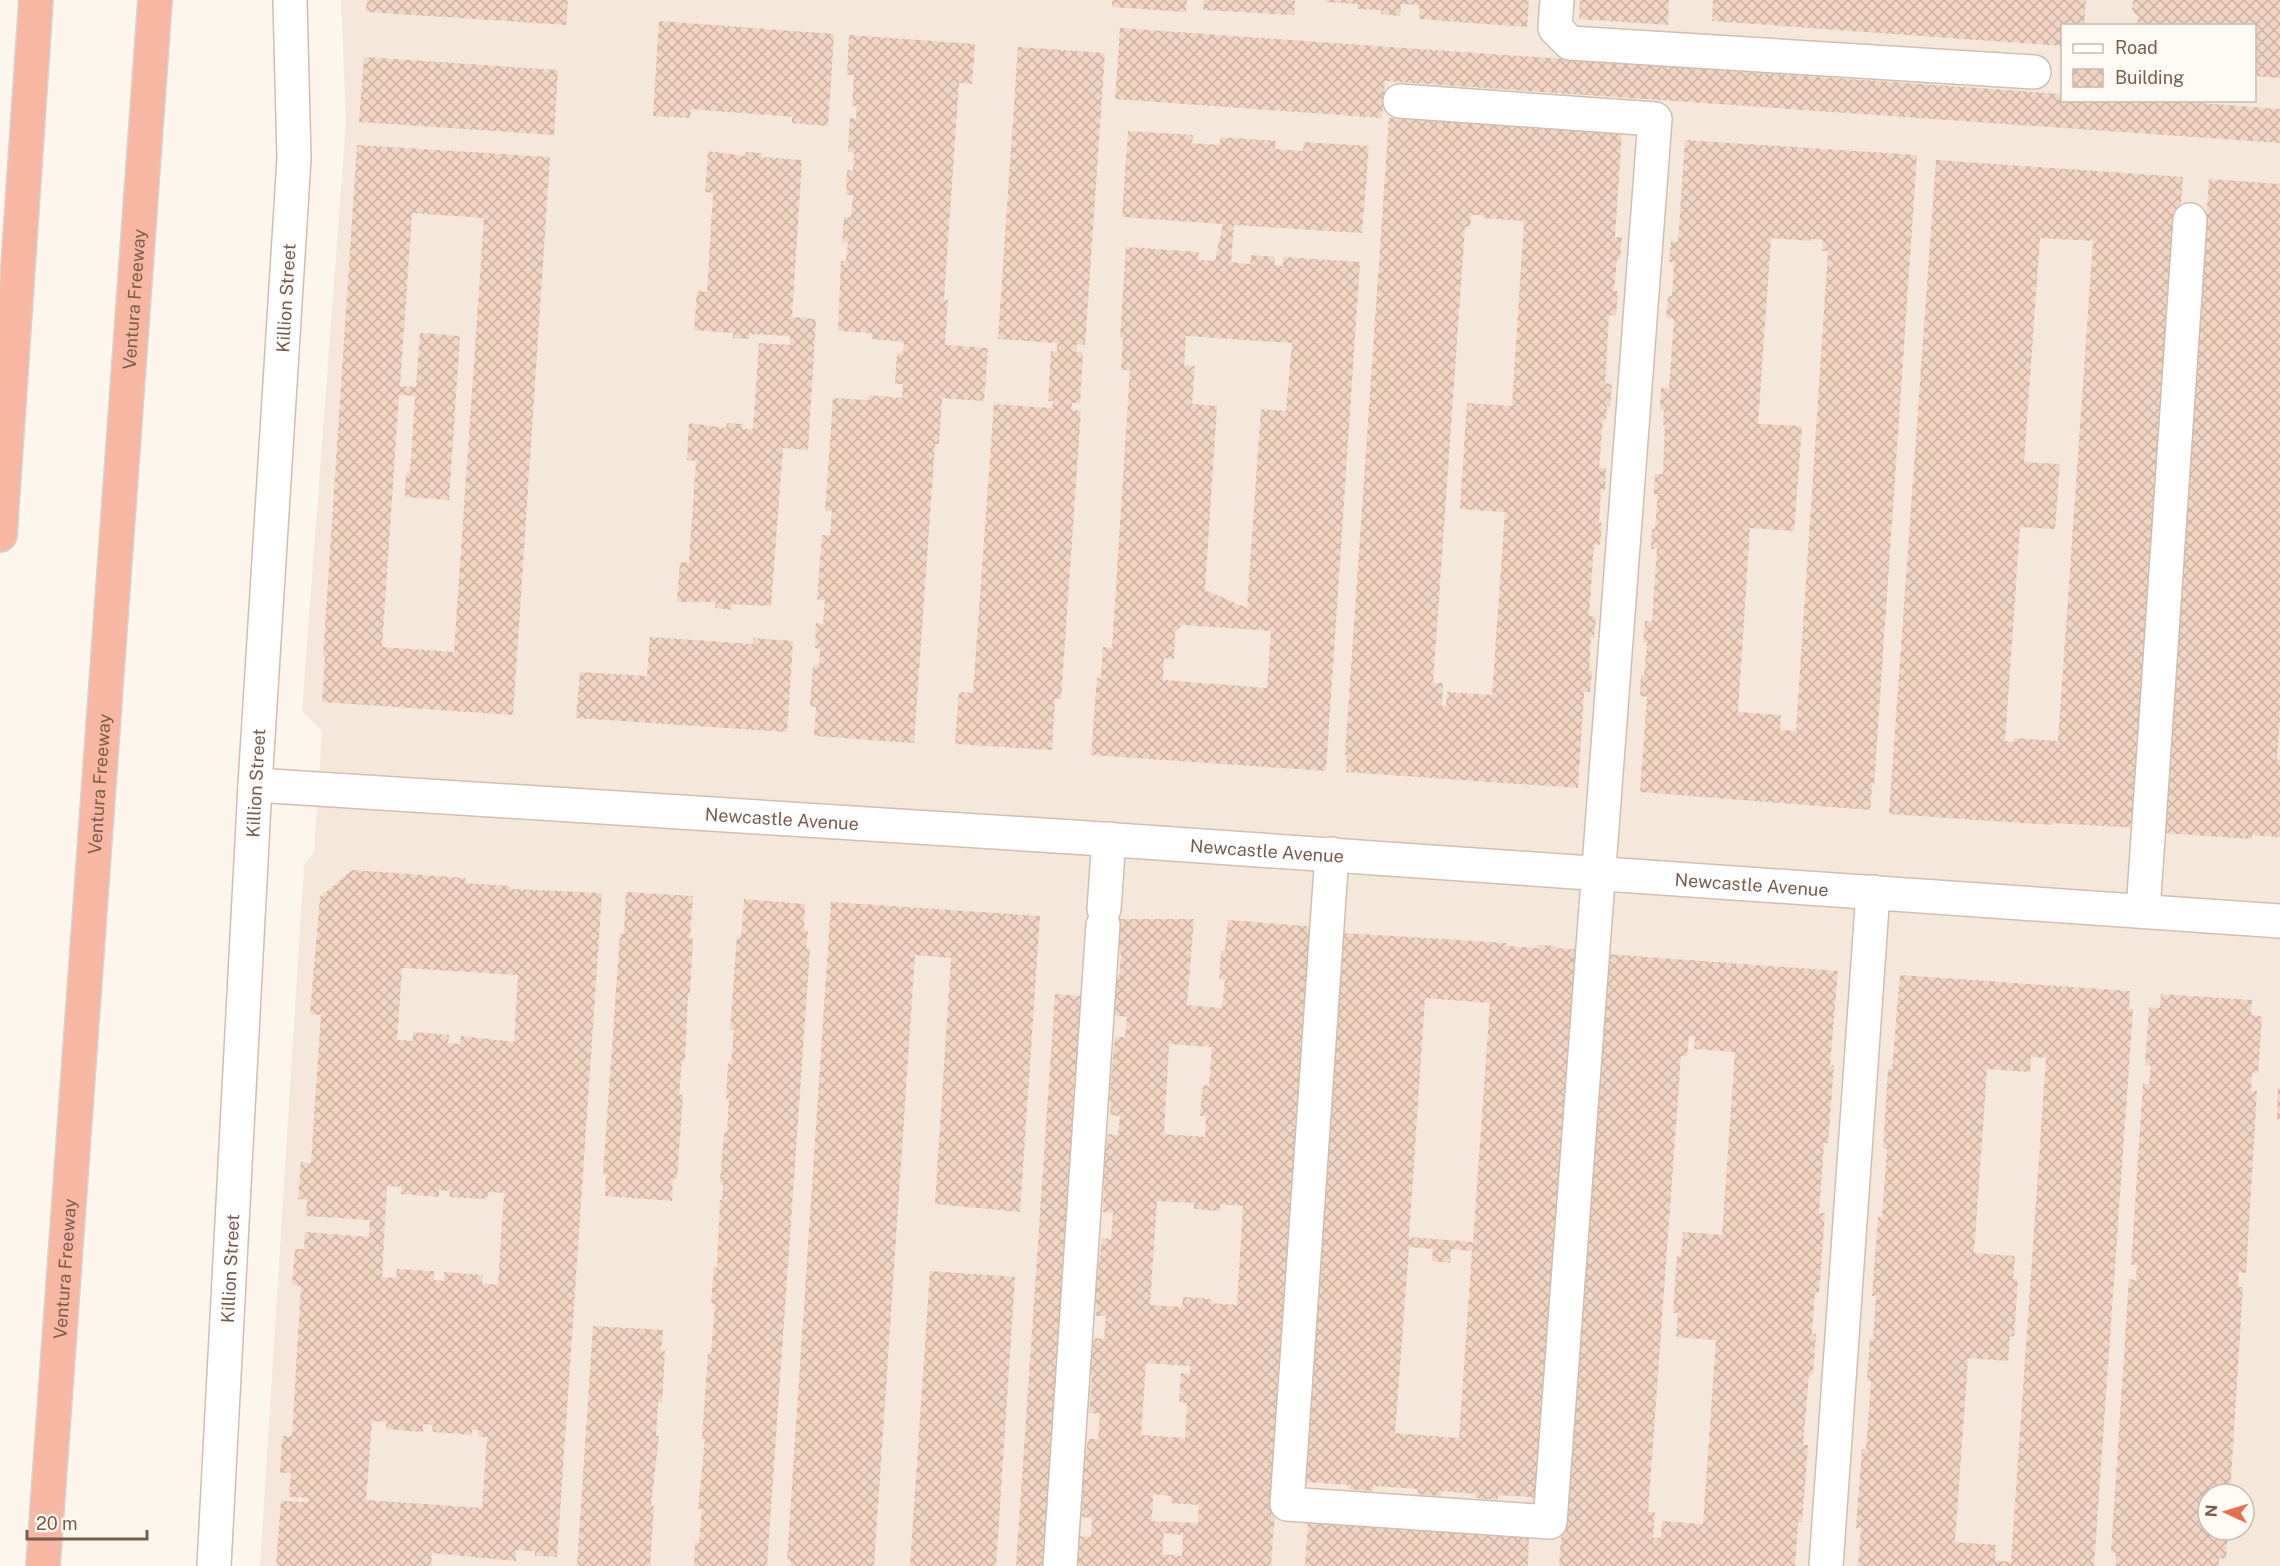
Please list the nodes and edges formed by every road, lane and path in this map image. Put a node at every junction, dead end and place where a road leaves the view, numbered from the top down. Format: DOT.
graph roads {
  1 [pos="36,0"];
  2 [pos="154,0"];
  3 [pos="290,0"];
  4 [pos="1557,0"];
  5 [pos="2034,72"];
  6 [pos="1400,101"];
  7 [pos="2190,220"];
  8 [pos="0,535"];
  9 [pos="255,785"];
  10 [pos="1109,839"];
  11 [pos="1332,854"];
  12 [pos="1598,873"];
  13 [pos="1873,892"];
  14 [pos="2143,911"];
  15 [pos="2280,921"];
  16 [pos="43,1566"];
  17 [pos="214,1566"];
  18 [pos="1060,1566"];
  19 [pos="1826,1566"];
  1 -- 8 [label="highway"];
  2 -- 16 [label="highway, Ventura Freeway"];
  3 -- 9 [label="street, Killion Street"];
  4 -- 5 [label="street"];
  6 -- 12 [label="street"];
  7 -- 14 [label="street"];
  9 -- 10 [label="street, Newcastle Avenue"];
  9 -- 17 [label="street, Killion Street"];
  10 -- 11 [label="street, Newcastle Avenue"];
  10 -- 18 [label="street"];
  11 -- 12 [label="street, Newcastle Avenue"];
  11 -- 12 [label="street"];
  12 -- 13 [label="street, Newcastle Avenue"];
  13 -- 14 [label="street, Newcastle Avenue"];
  13 -- 19 [label="street"];
  14 -- 15 [label="street, Newcastle Avenue"];
}
